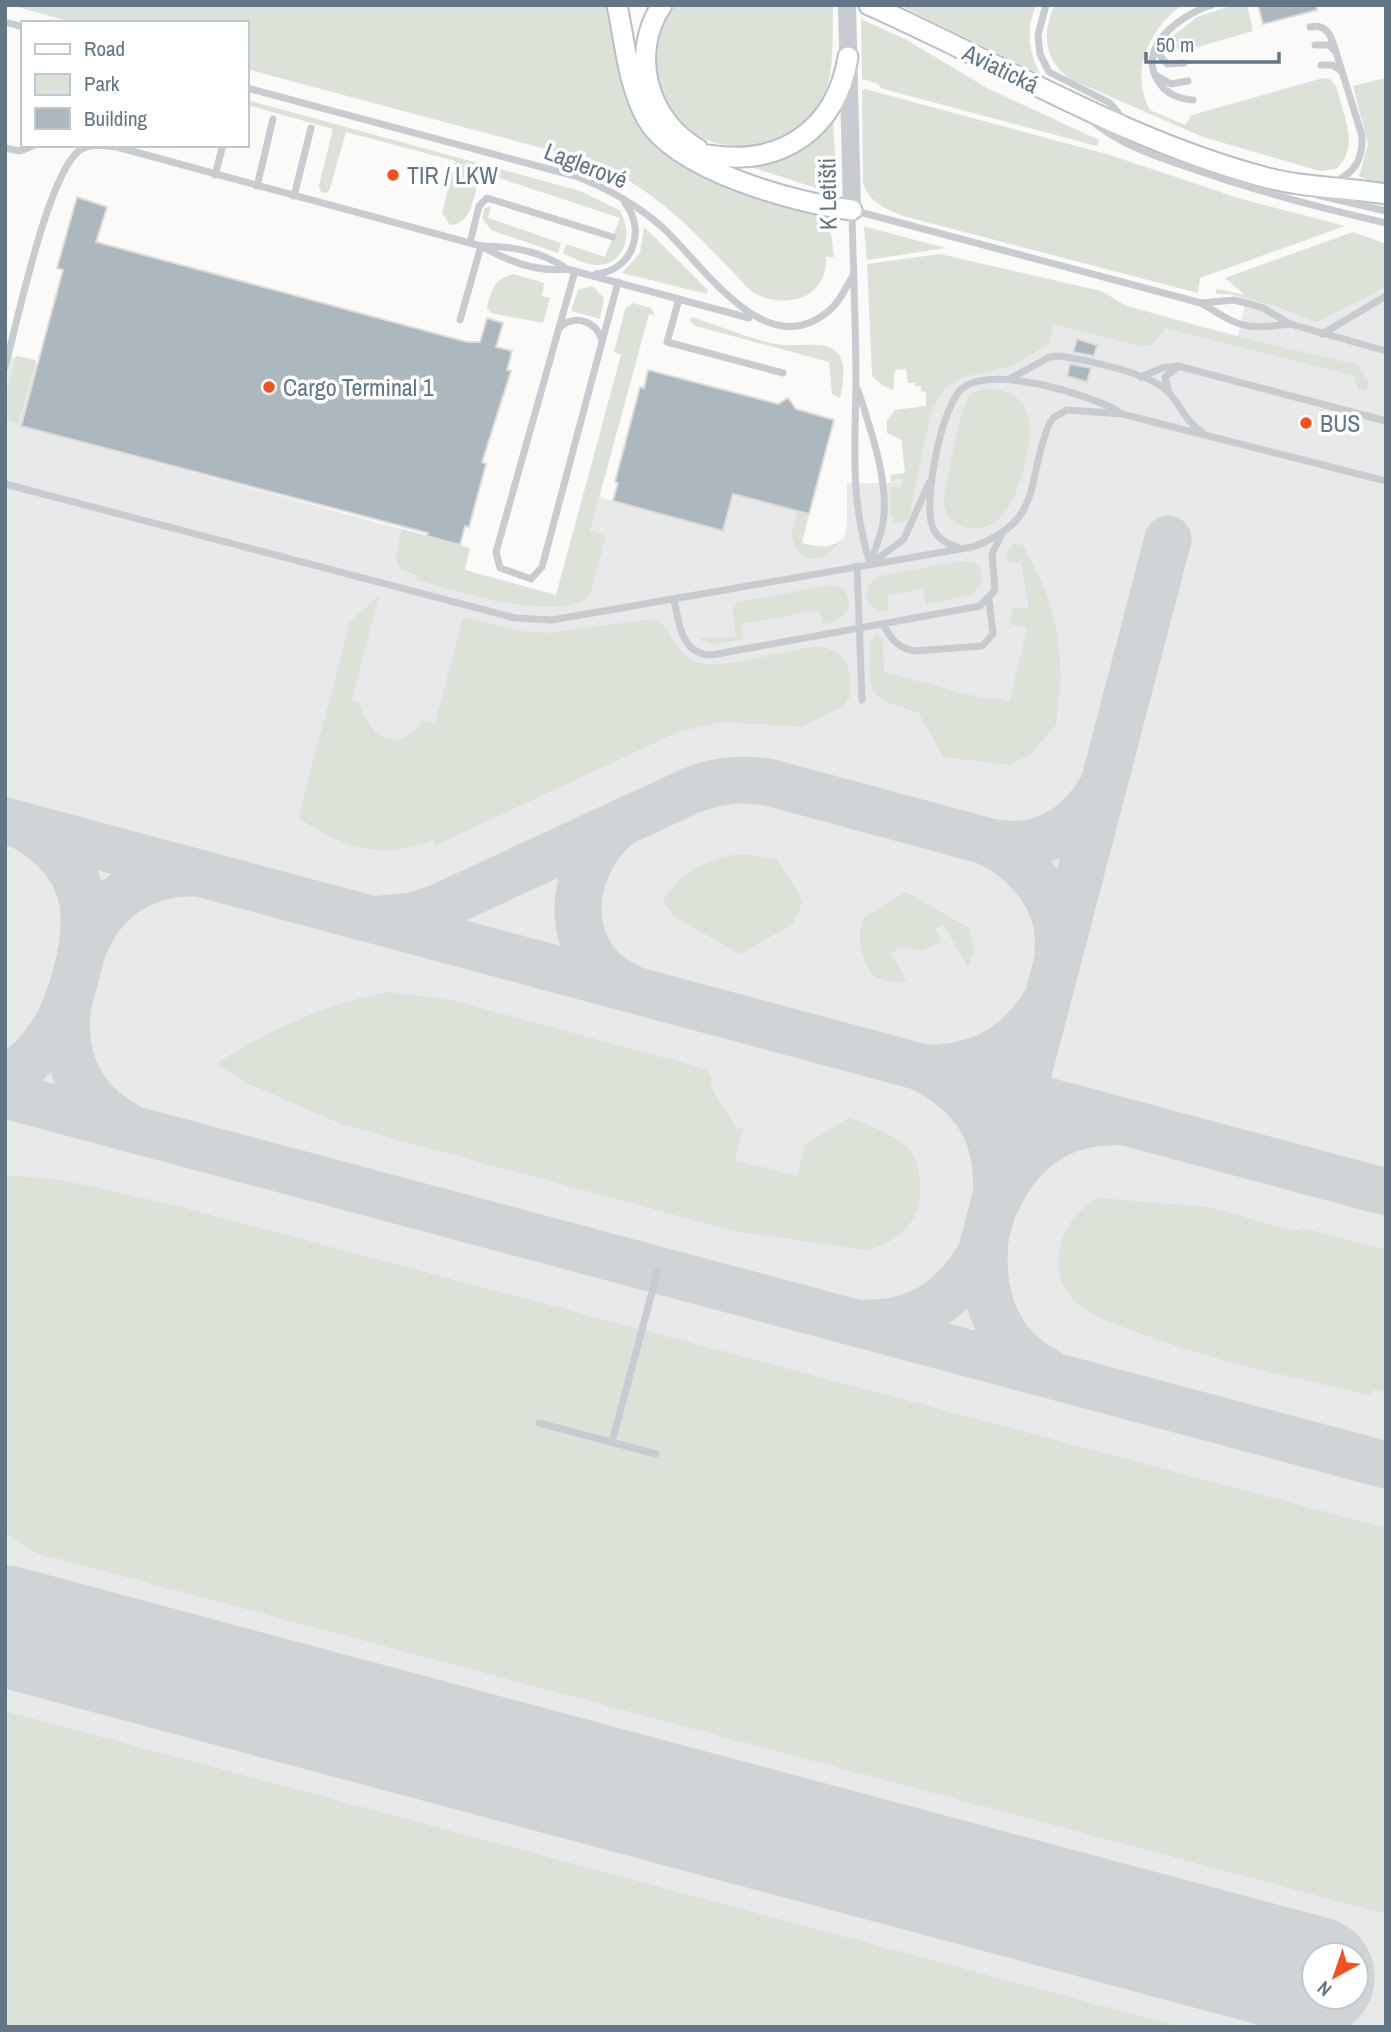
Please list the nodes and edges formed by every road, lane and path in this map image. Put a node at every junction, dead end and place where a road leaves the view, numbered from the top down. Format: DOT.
graph roads {
  1 [pos="617,5"];
  2 [pos="662,5"];
  3 [pos="847,5"];
  4 [pos="869,5"];
  5 [pos="1046,5"];
  6 [pos="1212,5"];
  7 [pos="1310,27"];
  8 [pos="1162,38"];
  9 [pos="1315,45"];
  10 [pos="1336,52"];
  11 [pos="848,57"];
  12 [pos="1184,63"];
  13 [pos="1321,65"];
  14 [pos="1154,73"];
  15 [pos="1342,74"];
  16 [pos="1188,81"];
  17 [pos="248,88"];
  18 [pos="1193,100"];
  19 [pos="1069,101"];
  20 [pos="274,119"];
  21 [pos="311,128"];
  22 [pos="1133,130"];
  23 [pos="30,147"];
  24 [pos="88,147"];
  25 [pos="117,147"];
  26 [pos="222,147"];
  27 [pos="5,148"];
  28 [pos="709,155"];
  29 [pos="215,175"];
  30 [pos="1267,178"];
  31 [pos="257,186"];
  32 [pos="1318,187"];
  33 [pos="614,193"];
  34 [pos="1386,194"];
  35 [pos="294,196"];
  36 [pos="852,210"];
  37 [pos="1386,211"];
  38 [pos="1386,225"];
  39 [pos="613,237"];
  40 [pos="470,243"];
  41 [pos="481,246"];
  42 [pos="571,270"];
  43 [pos="585,274"];
  44 [pos="853,275"];
  45 [pos="618,282"];
  46 [pos="1386,296"];
  47 [pos="679,299"];
  48 [pos="1201,303"];
  49 [pos="460,320"];
  50 [pos="764,322"];
  51 [pos="1290,324"];
  52 [pos="556,333"];
  53 [pos="1322,334"];
  54 [pos="602,345"];
  55 [pos="1386,351"];
  56 [pos="1178,366"];
  57 [pos="5,367"];
  58 [pos="783,373"];
  59 [pos="1141,377"];
  60 [pos="1004,379"];
  61 [pos="856,382"];
  62 [pos="1170,394"];
  63 [pos="1122,414"];
  64 [pos="1386,421"];
  65 [pos="1209,436"];
  66 [pos="933,473"];
  67 [pos="1386,481"];
  68 [pos="5,484"];
  69 [pos="1001,535"];
  70 [pos="972,547"];
  71 [pos="870,564"];
  72 [pos="857,566"];
  73 [pos="674,600"];
  74 [pos="989,600"];
  75 [pos="883,624"];
  76 [pos="859,629"];
  77 [pos="862,699"];
  78 [pos="658,1270"];
  79 [pos="539,1423"];
  80 [pos="612,1442"];
  81 [pos="656,1454"];
  1 -- 36 [label="main road"];
  2 -- 28 [label="main road"];
  3 -- 11 [label="street, K Letišti"];
  4 -- 19 [label="main road, Aviatická"];
  5 -- 22 [label="lane"];
  6 -- 8 [label="lane"];
  7 -- 10 [label="lane"];
  8 -- 12 [label="lane"];
  8 -- 14 [label="lane"];
  9 -- 10 [label="lane"];
  10 -- 15 [label="lane"];
  11 -- 28 [label="main road"];
  11 -- 36 [label="street, K Letišti"];
  13 -- 15 [label="lane"];
  14 -- 16 [label="lane"];
  14 -- 18 [label="lane"];
  15 -- 32 [label="lane"];
  17 -- 33 [label="lane, Laglerové"];
  19 -- 22 [label="main road, Aviatická"];
  19 -- 38 [label="lane"];
  20 -- 31 [label="lane"];
  21 -- 35 [label="lane"];
  22 -- 30 [label="main road, Aviatická"];
  23 -- 27 [label="lane"];
  24 -- 57 [label="lane"];
  25 -- 29 [label="lane"];
  26 -- 29 [label="lane"];
  28 -- 36 [label="main road"];
  29 -- 31 [label="lane"];
  30 -- 32 [label="main road"];
  30 -- 37 [label="lane"];
  31 -- 35 [label="lane"];
  32 -- 34 [label="main road"];
  33 -- 43 [label="lane"];
  33 -- 50 [label="lane, Laglerové"];
  35 -- 40 [label="lane"];
  36 -- 44 [label="lane, K Letišti"];
  36 -- 48 [label="lane"];
  39 -- 40 [label="lane"];
  40 -- 41 [label="lane"];
  41 -- 42 [label="lane"];
  41 -- 49 [label="lane"];
  42 -- 43 [label="lane"];
  42 -- 52 [label="lane"];
  43 -- 45 [label="lane"];
  44 -- 50 [label="lane"];
  44 -- 61 [label="lane, K Letišti"];
  45 -- 47 [label="lane"];
  45 -- 54 [label="lane"];
  46 -- 53 [label="lane"];
  47 -- 50 [label="lane"];
  47 -- 58 [label="lane"];
  48 -- 51 [label="lane"];
  48 -- 51 [label="lane"];
  51 -- 53 [label="lane"];
  52 -- 54 [label="lane"];
  52 -- 54 [label="lane"];
  53 -- 55 [label="lane"];
  56 -- 59 [label="lane"];
  56 -- 62 [label="lane"];
  56 -- 64 [label="lane"];
  59 -- 60 [label="lane"];
  59 -- 62 [label="lane"];
  60 -- 63 [label="lane"];
  60 -- 66 [label="lane"];
  61 -- 71 [label="lane"];
  61 -- 71 [label="lane"];
  62 -- 65 [label="lane"];
  63 -- 65 [label="lane"];
  63 -- 69 [label="lane"];
  65 -- 67 [label="lane"];
  66 -- 70 [label="lane"];
  66 -- 71 [label="lane"];
  68 -- 73 [label="lane"];
  69 -- 70 [label="lane"];
  69 -- 74 [label="lane"];
  70 -- 71 [label="lane"];
  71 -- 72 [label="lane"];
  72 -- 73 [label="lane"];
  72 -- 76 [label="lane"];
  73 -- 76 [label="lane"];
  74 -- 75 [label="lane"];
  74 -- 75 [label="lane"];
  75 -- 76 [label="lane"];
  76 -- 77 [label="lane"];
  78 -- 80 [label="lane"];
  79 -- 80 [label="lane"];
  80 -- 81 [label="lane"];
}
